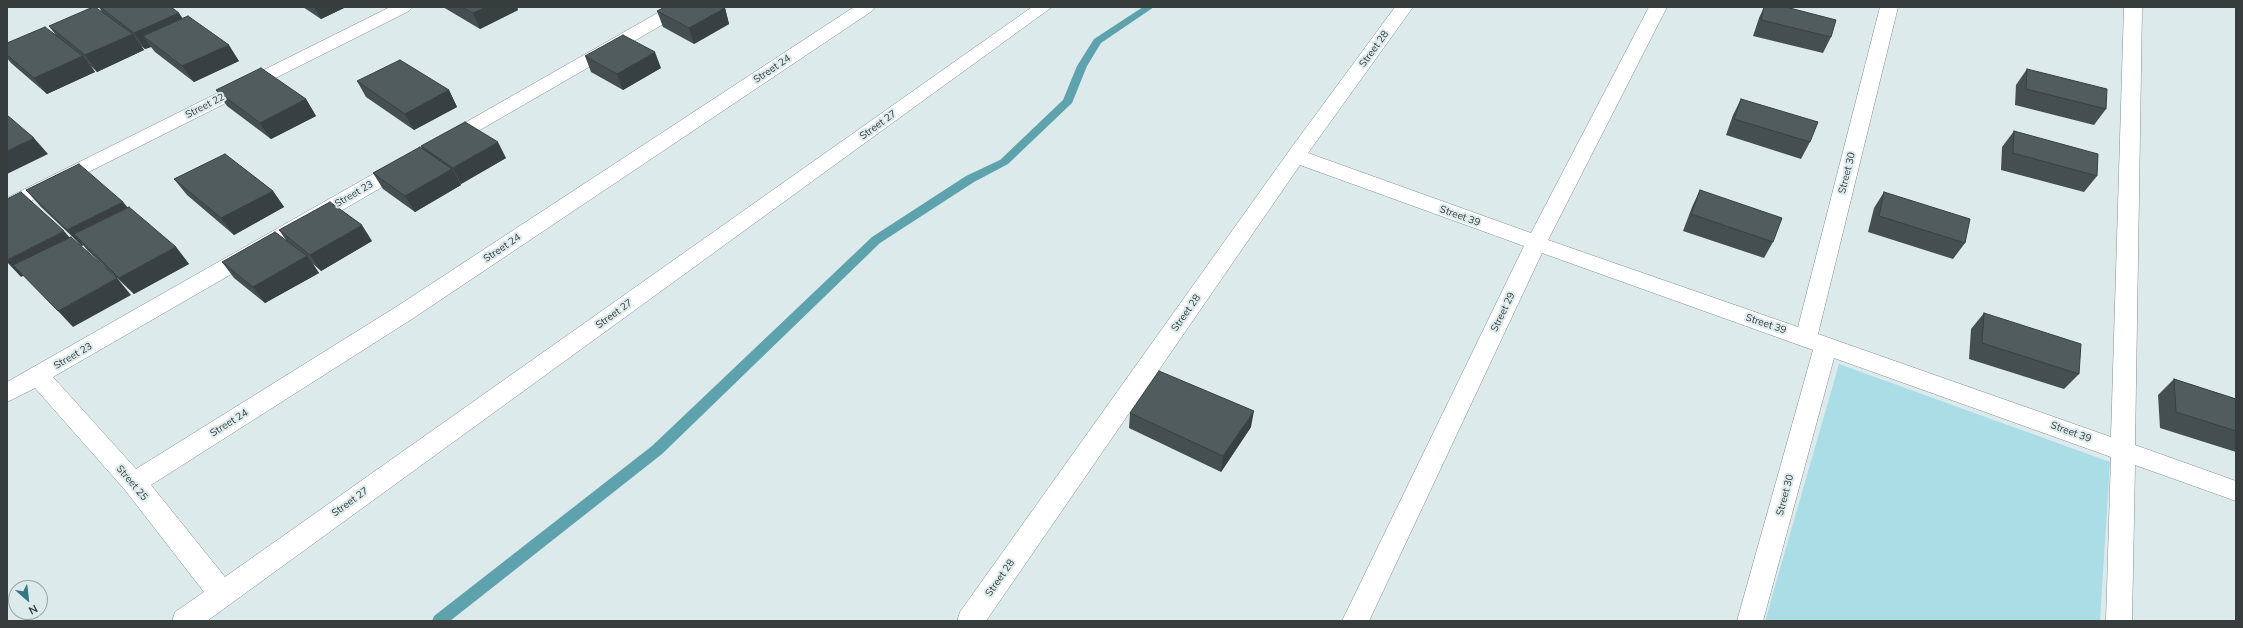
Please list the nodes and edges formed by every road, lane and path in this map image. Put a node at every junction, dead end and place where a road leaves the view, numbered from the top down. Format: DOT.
graph roads {
  1 [pos="403,7"];
  2 [pos="680,7"];
  3 [pos="866,7"];
  4 [pos="1043,7"];
  5 [pos="1404,7"];
  6 [pos="1658,7"];
  7 [pos="1889,7"];
  8 [pos="2133,7"];
  9 [pos="1296,156"];
  10 [pos="7,206"];
  11 [pos="1536,243"];
  12 [pos="1816,342"];
  13 [pos="38,376"];
  14 [pos="7,393"];
  15 [pos="2122,450"];
  16 [pos="134,483"];
  17 [pos="2236,490"];
  18 [pos="222,594"];
  19 [pos="185,621"];
  20 [pos="970,621"];
  21 [pos="1355,621"];
  22 [pos="1750,621"];
  23 [pos="2119,621"];
  1 -- 10 [label="street, Street 22"];
  2 -- 13 [label="street, Street 23"];
  3 -- 16 [label="street, Street 24"];
  4 -- 18 [label="street, Street 27"];
  5 -- 9 [label="street, Street 28"];
  6 -- 11 [label="street, Street 29"];
  7 -- 12 [label="street, Street 30"];
  8 -- 15 [label="street"];
  9 -- 11 [label="street, Street 39"];
  9 -- 20 [label="street, Street 28"];
  11 -- 12 [label="street, Street 39"];
  11 -- 21 [label="street, Street 29"];
  12 -- 15 [label="street, Street 39"];
  12 -- 22 [label="street, Street 30"];
  13 -- 14 [label="street, Street 23"];
  13 -- 16 [label="street, Street 25"];
  15 -- 17 [label="street, Street 39"];
  15 -- 23 [label="street"];
  16 -- 18 [label="street, Street 25"];
  18 -- 19 [label="street, Street 27"];
}
